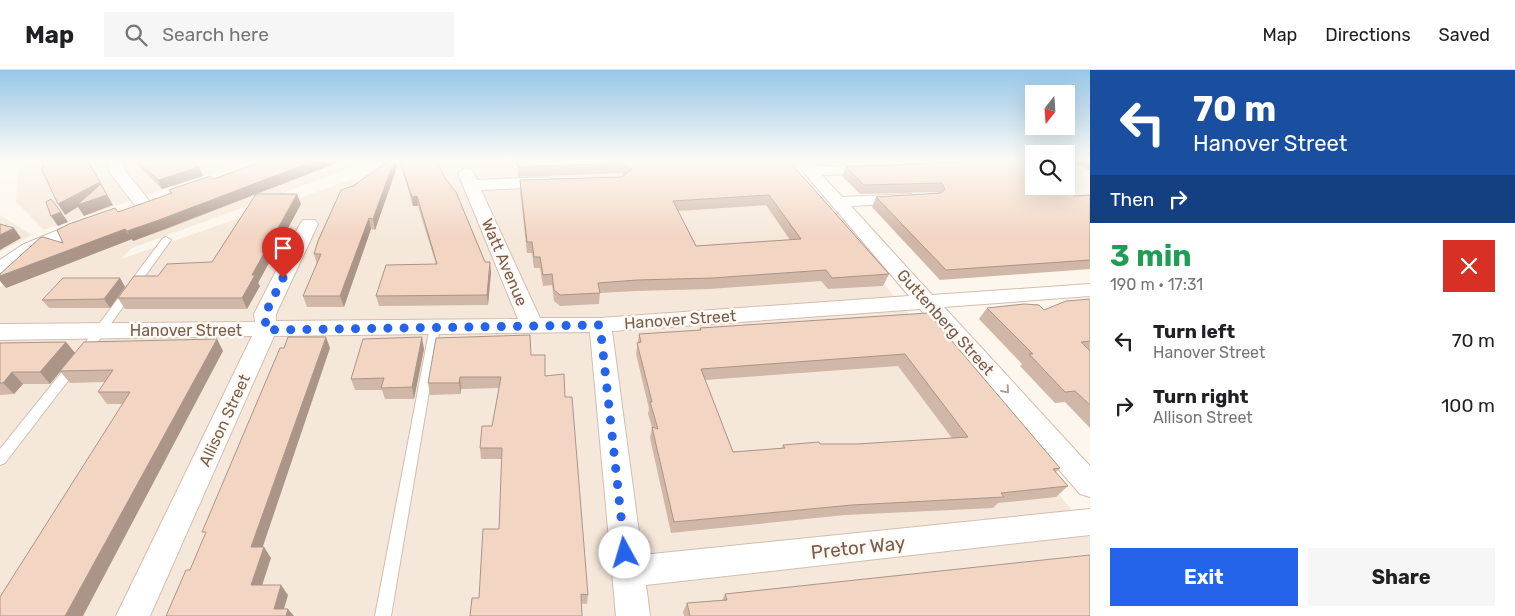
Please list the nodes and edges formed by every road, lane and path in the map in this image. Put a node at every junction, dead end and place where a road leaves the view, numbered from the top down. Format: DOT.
graph roads {
  1 [pos="128,186"];
  2 [pos="472,186"];
  3 [pos="824,186"];
  4 [pos="920,197"];
  5 [pos="160,198"];
  6 [pos="838,202"];
  7 [pos="142,204"];
  8 [pos="124,210"];
  9 [pos="106,217"];
  10 [pos="309,224"];
  11 [pos="166,240"];
  12 [pos="0,269"];
  13 [pos="1090,290"];
  14 [pos="928,301"];
  15 [pos="532,325"];
  16 [pos="600,325"];
  17 [pos="434,327"];
  18 [pos="102,330"];
  19 [pos="266,330"];
  20 [pos="0,332"];
  21 [pos="0,459"];
  22 [pos="1090,485"];
  23 [pos="1090,522"];
  24 [pos="627,572"];
  25 [pos="133,616"];
  26 [pos="384,616"];
  27 [pos="633,616"];
  1 -- 7 [label="street"];
  2 -- 15 [label="street, Watt Avenue"];
  3 -- 6 [label="street, Guttenberg Street"];
  4 -- 6 [label="street"];
  5 -- 7 [label="street"];
  6 -- 14 [label="street, Guttenberg Street"];
  7 -- 8 [label="street"];
  9 -- 12 [label="street"];
  10 -- 19 [label="street, Allison Street"];
  11 -- 18 [label="lane"];
  13 -- 14 [label="street, Hanover Street"];
  14 -- 16 [label="street, Hanover Street"];
  14 -- 22 [label="street, Guttenberg Street, one-way"];
  15 -- 16 [label="street, Hanover Street"];
  15 -- 17 [label="street, Hanover Street"];
  16 -- 24 [label="street"];
  17 -- 19 [label="street, Hanover Street"];
  17 -- 26 [label="lane"];
  18 -- 19 [label="street, Hanover Street"];
  18 -- 20 [label="street, Hanover Street"];
  18 -- 21 [label="lane"];
  19 -- 25 [label="street, Allison Street"];
  23 -- 24 [label="street, Pretor Way"];
  24 -- 27 [label="street"];
}
